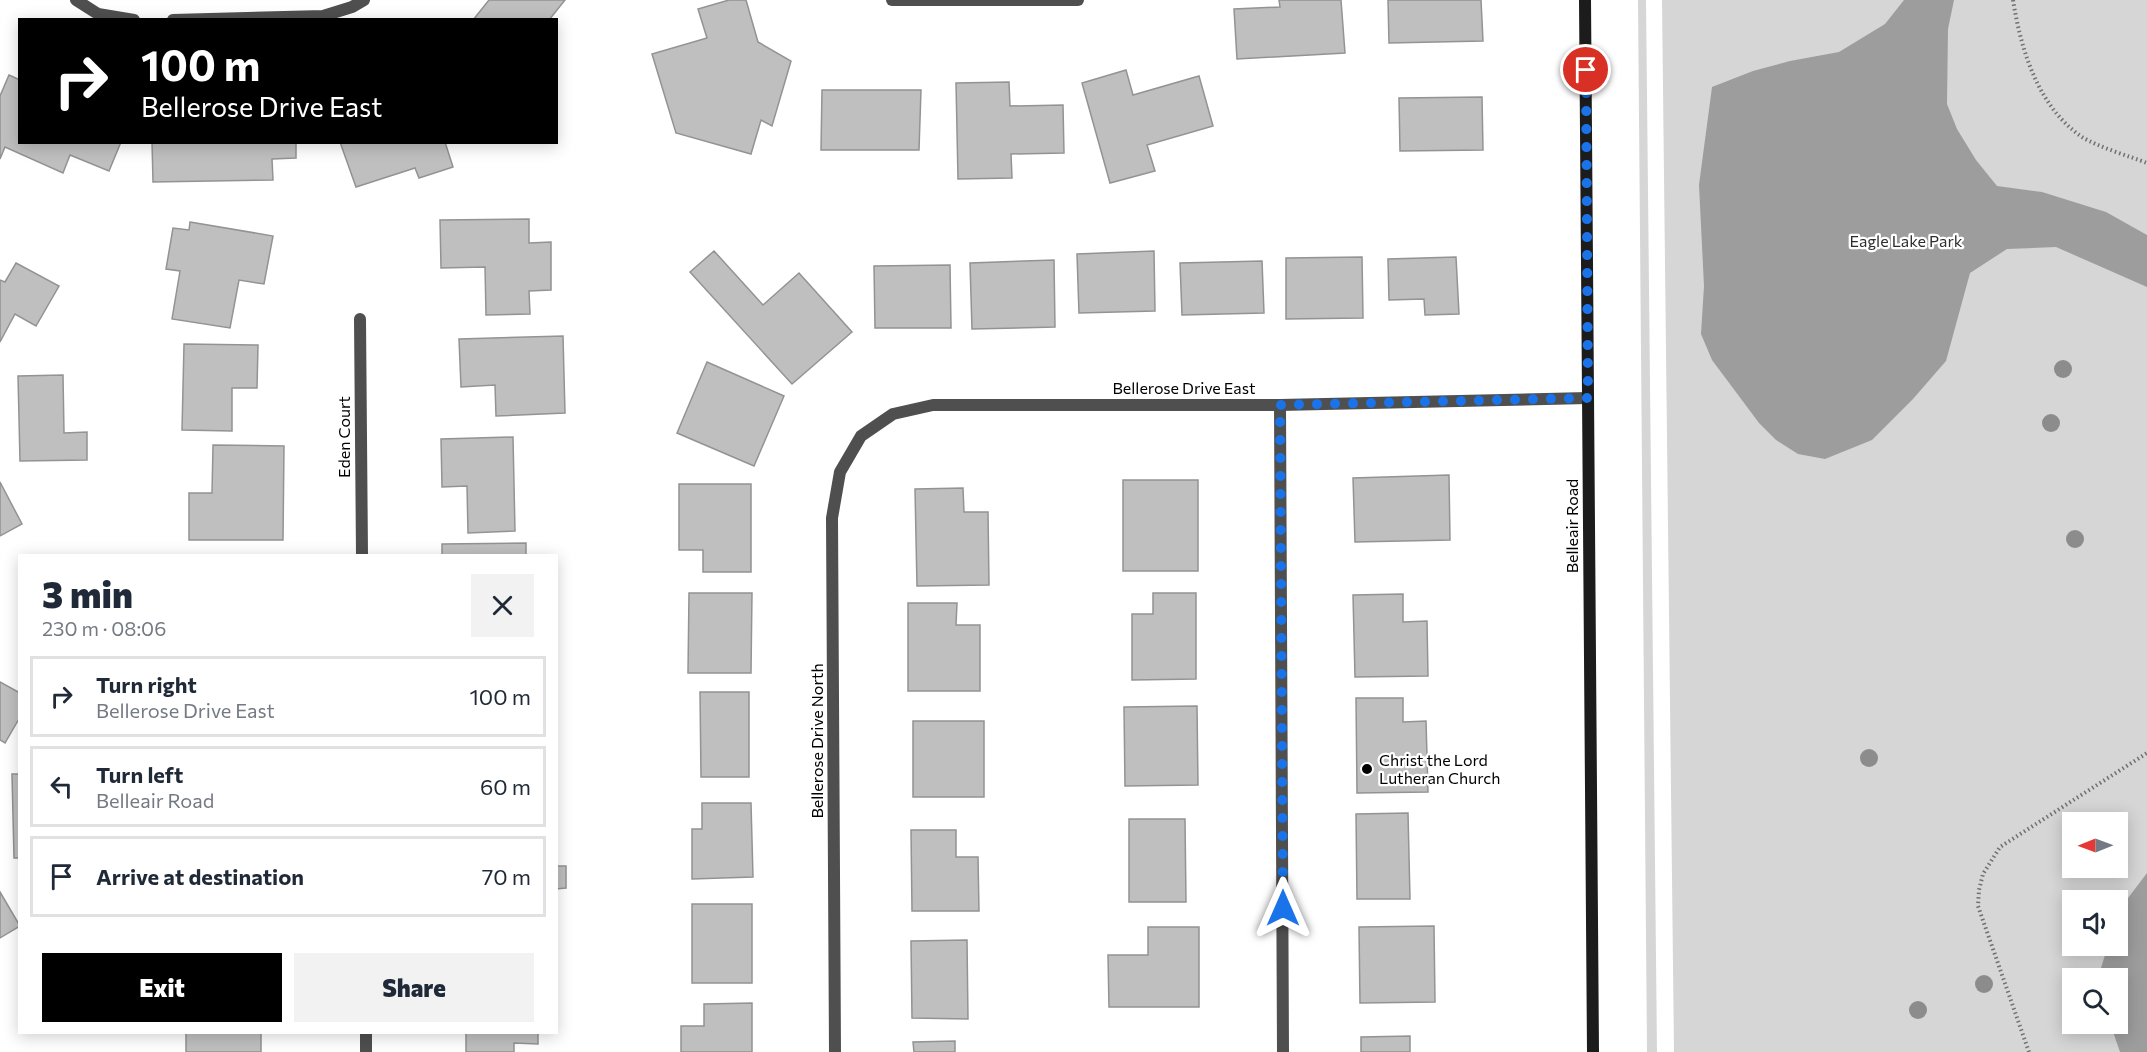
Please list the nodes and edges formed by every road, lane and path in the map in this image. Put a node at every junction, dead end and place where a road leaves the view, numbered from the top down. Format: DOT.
graph roads {
  1 [pos="76,0"];
  2 [pos="364,0"];
  3 [pos="892,0"];
  4 [pos="1078,0"];
  5 [pos="1586,0"];
  6 [pos="2013,0"];
  7 [pos="122,18"];
  8 [pos="248,18"];
  9 [pos="2147,163"];
  10 [pos="360,319"];
  11 [pos="1588,398"];
  12 [pos="1280,405"];
  13 [pos="861,436"];
  14 [pos="362,554"];
  15 [pos="2147,753"];
  16 [pos="366,1034"];
  17 [pos="366,1052"];
  18 [pos="835,1052"];
  19 [pos="1283,1052"];
  20 [pos="1593,1052"];
  21 [pos="2029,1052"];
  1 -- 7 [label="street"];
  2 -- 8 [label="street"];
  3 -- 4 [label="street"];
  5 -- 11 [label="main road, Belleair Road"];
  6 -- 9 [label="path"];
  10 -- 14 [label="street, Eden Court"];
  11 -- 12 [label="street, Bellerose Drive East"];
  11 -- 20 [label="main road, Belleair Road"];
  12 -- 13 [label="street, Bellerose Drive East"];
  12 -- 19 [label="street"];
  13 -- 18 [label="street, Bellerose Drive North"];
  15 -- 21 [label="path"];
  16 -- 17 [label="street"];
}
